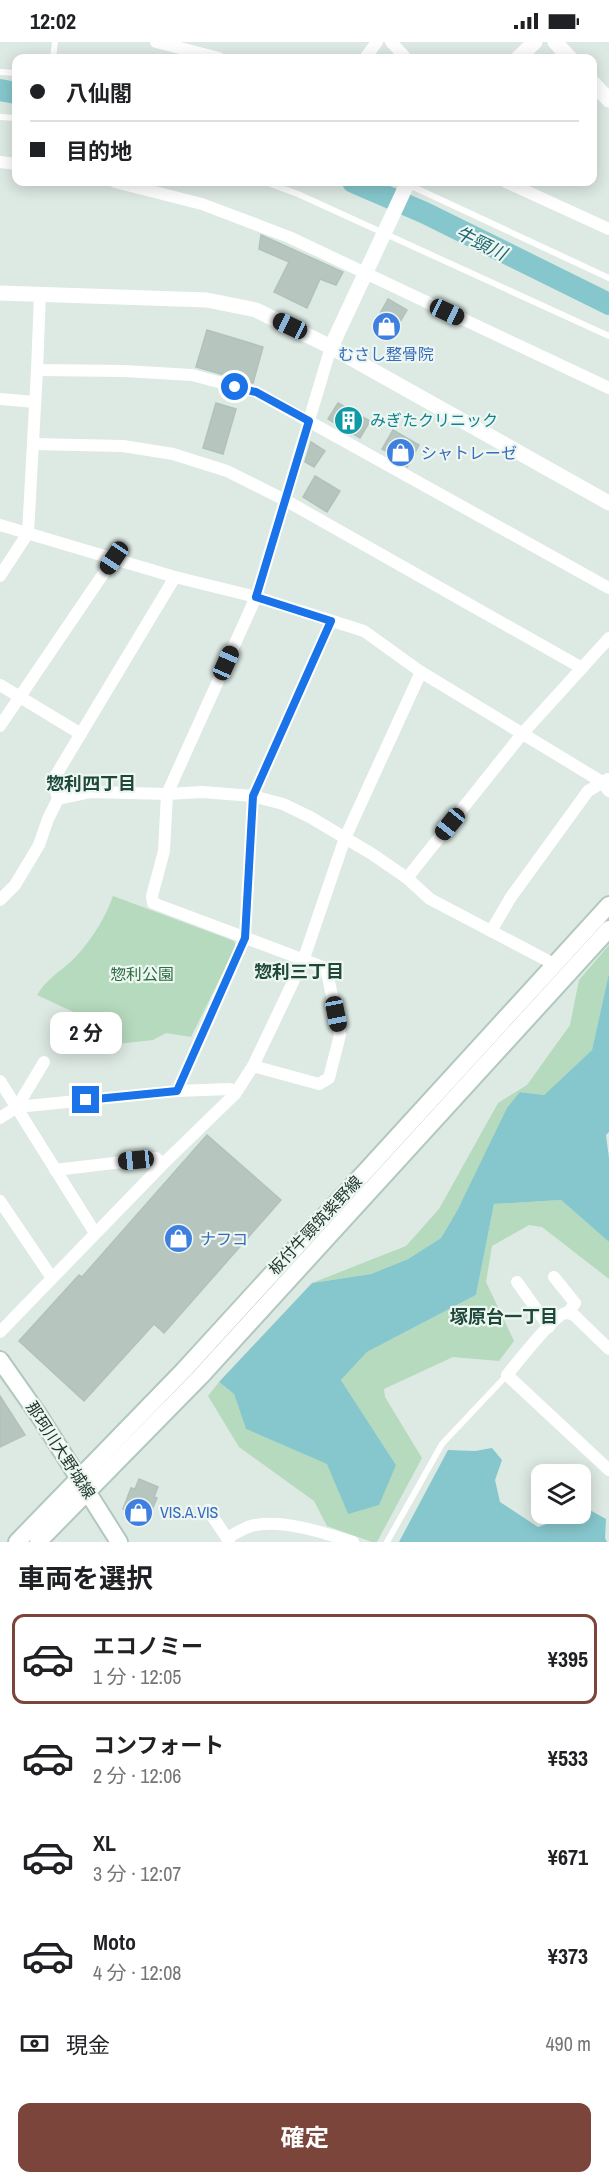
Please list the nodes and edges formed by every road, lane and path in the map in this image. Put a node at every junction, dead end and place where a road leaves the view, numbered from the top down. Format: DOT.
graph roads {
  1 [pos="156,42"];
  2 [pos="391,42"];
  3 [pos="535,42"];
  4 [pos="555,42"];
  5 [pos="203,54"];
  6 [pos="402,54"];
  7 [pos="522,54"];
  8 [pos="566,54"];
  9 [pos="597,87"];
  10 [pos="609,100"];
  11 [pos="131,186"];
  12 [pos="276,186"];
  13 [pos="403,186"];
  14 [pos="414,186"];
  15 [pos="515,186"];
  16 [pos="609,229"];
  17 [pos="384,232"];
  18 [pos="365,274"];
  19 [pos="609,278"];
  20 [pos="0,293"];
  21 [pos="40,294"];
  22 [pos="609,336"];
  23 [pos="331,346"];
  24 [pos="36,370"];
  25 [pos="609,388"];
  26 [pos="0,399"];
  27 [pos="35,402"];
  28 [pos="309,421"];
  29 [pos="33,444"];
  30 [pos="285,500"];
  31 [pos="609,503"];
  32 [pos="0,525"];
  33 [pos="28,533"];
  34 [pos="114,558"];
  35 [pos="0,576"];
  36 [pos="175,577"];
  37 [pos="609,588"];
  38 [pos="256,597"];
  39 [pos="331,621"];
  40 [pos="609,638"];
  41 [pos="582,668"];
  42 [pos="421,672"];
  43 [pos="0,685"];
  44 [pos="19,698"];
  45 [pos="0,726"];
  46 [pos="81,734"];
  47 [pos="522,734"];
  48 [pos="607,784"];
  49 [pos="167,794"];
  50 [pos="253,796"];
  51 [pos="58,799"];
  52 [pos="345,838"];
  53 [pos="407,878"];
  54 [pos="0,900"];
  55 [pos="609,905"];
  56 [pos="609,929"];
  57 [pos="491,931"];
  58 [pos="245,938"];
  59 [pos="303,960"];
  60 [pos="554,964"];
  61 [pos="44,1062"];
  62 [pos="253,1066"];
  63 [pos="0,1081"];
  64 [pos="177,1091"];
  65 [pos="235,1094"];
  66 [pos="17,1107"];
  67 [pos="0,1118"];
  68 [pos="163,1164"];
  69 [pos="55,1170"];
  70 [pos="0,1201"];
  71 [pos="95,1233"];
  72 [pos="554,1277"];
  73 [pos="52,1278"];
  74 [pos="517,1282"];
  75 [pos="568,1313"];
  76 [pos="549,1327"];
  77 [pos="0,1332"];
  78 [pos="609,1349"];
  79 [pos="0,1360"];
  80 [pos="507,1375"];
  81 [pos="609,1470"];
  82 [pos="83,1485"];
  83 [pos="208,1510"];
  84 [pos="228,1540"];
  85 [pos="17,1542"];
  86 [pos="38,1542"];
  87 [pos="119,1542"];
  88 [pos="353,1542"];
  89 [pos="387,1542"];
  1 -- 5 [label="street"];
  2 -- 6 [label="street"];
  3 -- 7 [label="street"];
  4 -- 8 [label="street"];
  9 -- 10 [label="street"];
  11 -- 18 [label="street"];
  12 -- 17 [label="lane"];
  13 -- 17 [label="street"];
  14 -- 19 [label="lane"];
  15 -- 16 [label="street"];
  17 -- 18 [label="street"];
  17 -- 22 [label="lane"];
  18 -- 23 [label="street"];
  18 -- 25 [label="street"];
  20 -- 21 [label="street"];
  21 -- 23 [label="street"];
  21 -- 24 [label="street"];
  23 -- 28 [label="street"];
  23 -- 31 [label="street"];
  24 -- 27 [label="street"];
  24 -- 28 [label="street"];
  26 -- 27 [label="street"];
  27 -- 29 [label="street"];
  28 -- 30 [label="street"];
  28 -- 37 [label="street"];
  29 -- 30 [label="street"];
  29 -- 33 [label="street"];
  30 -- 38 [label="street"];
  30 -- 41 [label="street"];
  32 -- 33 [label="street"];
  33 -- 34 [label="street"];
  33 -- 35 [label="street"];
  34 -- 36 [label="street"];
  34 -- 44 [label="street"];
  36 -- 38 [label="street"];
  36 -- 46 [label="street"];
  38 -- 39 [label="street"];
  38 -- 49 [label="street"];
  39 -- 42 [label="street"];
  39 -- 50 [label="street"];
  40 -- 41 [label="street"];
  41 -- 47 [label="street"];
  42 -- 47 [label="street"];
  42 -- 52 [label="street"];
  43 -- 44 [label="street"];
  44 -- 45 [label="street"];
  44 -- 46 [label="street"];
  46 -- 51 [label="street"];
  47 -- 48 [label="street"];
  47 -- 53 [label="street"];
  48 -- 57 [label="street"];
  49 -- 50 [label="street"];
  49 -- 51 [label="street"];
  49 -- 58 [label="street"];
  50 -- 52 [label="street"];
  50 -- 58 [label="street"];
  51 -- 54 [label="street"];
  52 -- 53 [label="street"];
  52 -- 59 [label="street"];
  53 -- 57 [label="street"];
  55 -- 60 [label="main road, 板付牛頸筑紫野線"];
  56 -- 82 [label="main road, 板付牛頸筑紫野線"];
  57 -- 60 [label="street"];
  58 -- 59 [label="street"];
  58 -- 64 [label="street"];
  59 -- 62 [label="street"];
  59 -- 62 [label="street"];
  60 -- 82 [label="main road, 板付牛頸筑紫野線"];
  61 -- 66 [label="street"];
  62 -- 65 [label="street"];
  63 -- 66 [label="street"];
  64 -- 65 [label="street"];
  64 -- 66 [label="street"];
  65 -- 68 [label="street"];
  66 -- 67 [label="street"];
  66 -- 69 [label="street"];
  68 -- 69 [label="street"];
  68 -- 71 [label="street"];
  69 -- 71 [label="street"];
  70 -- 73 [label="street"];
  71 -- 73 [label="street"];
  72 -- 75 [label="street"];
  73 -- 77 [label="street"];
  74 -- 76 [label="street"];
  75 -- 76 [label="street"];
  75 -- 78 [label="street"];
  76 -- 80 [label="street"];
  79 -- 82 [label="main road, 那珂川大野城線"];
  80 -- 81 [label="street"];
  80 -- 89 [label="lane"];
  82 -- 85 [label="main road, 板付牛頸筑紫野線"];
  82 -- 86 [label="main road, 板付牛頸筑紫野線"];
  82 -- 87 [label="main road, 那珂川大野城線"];
  83 -- 84 [label="street"];
  84 -- 88 [label="street"];
}
